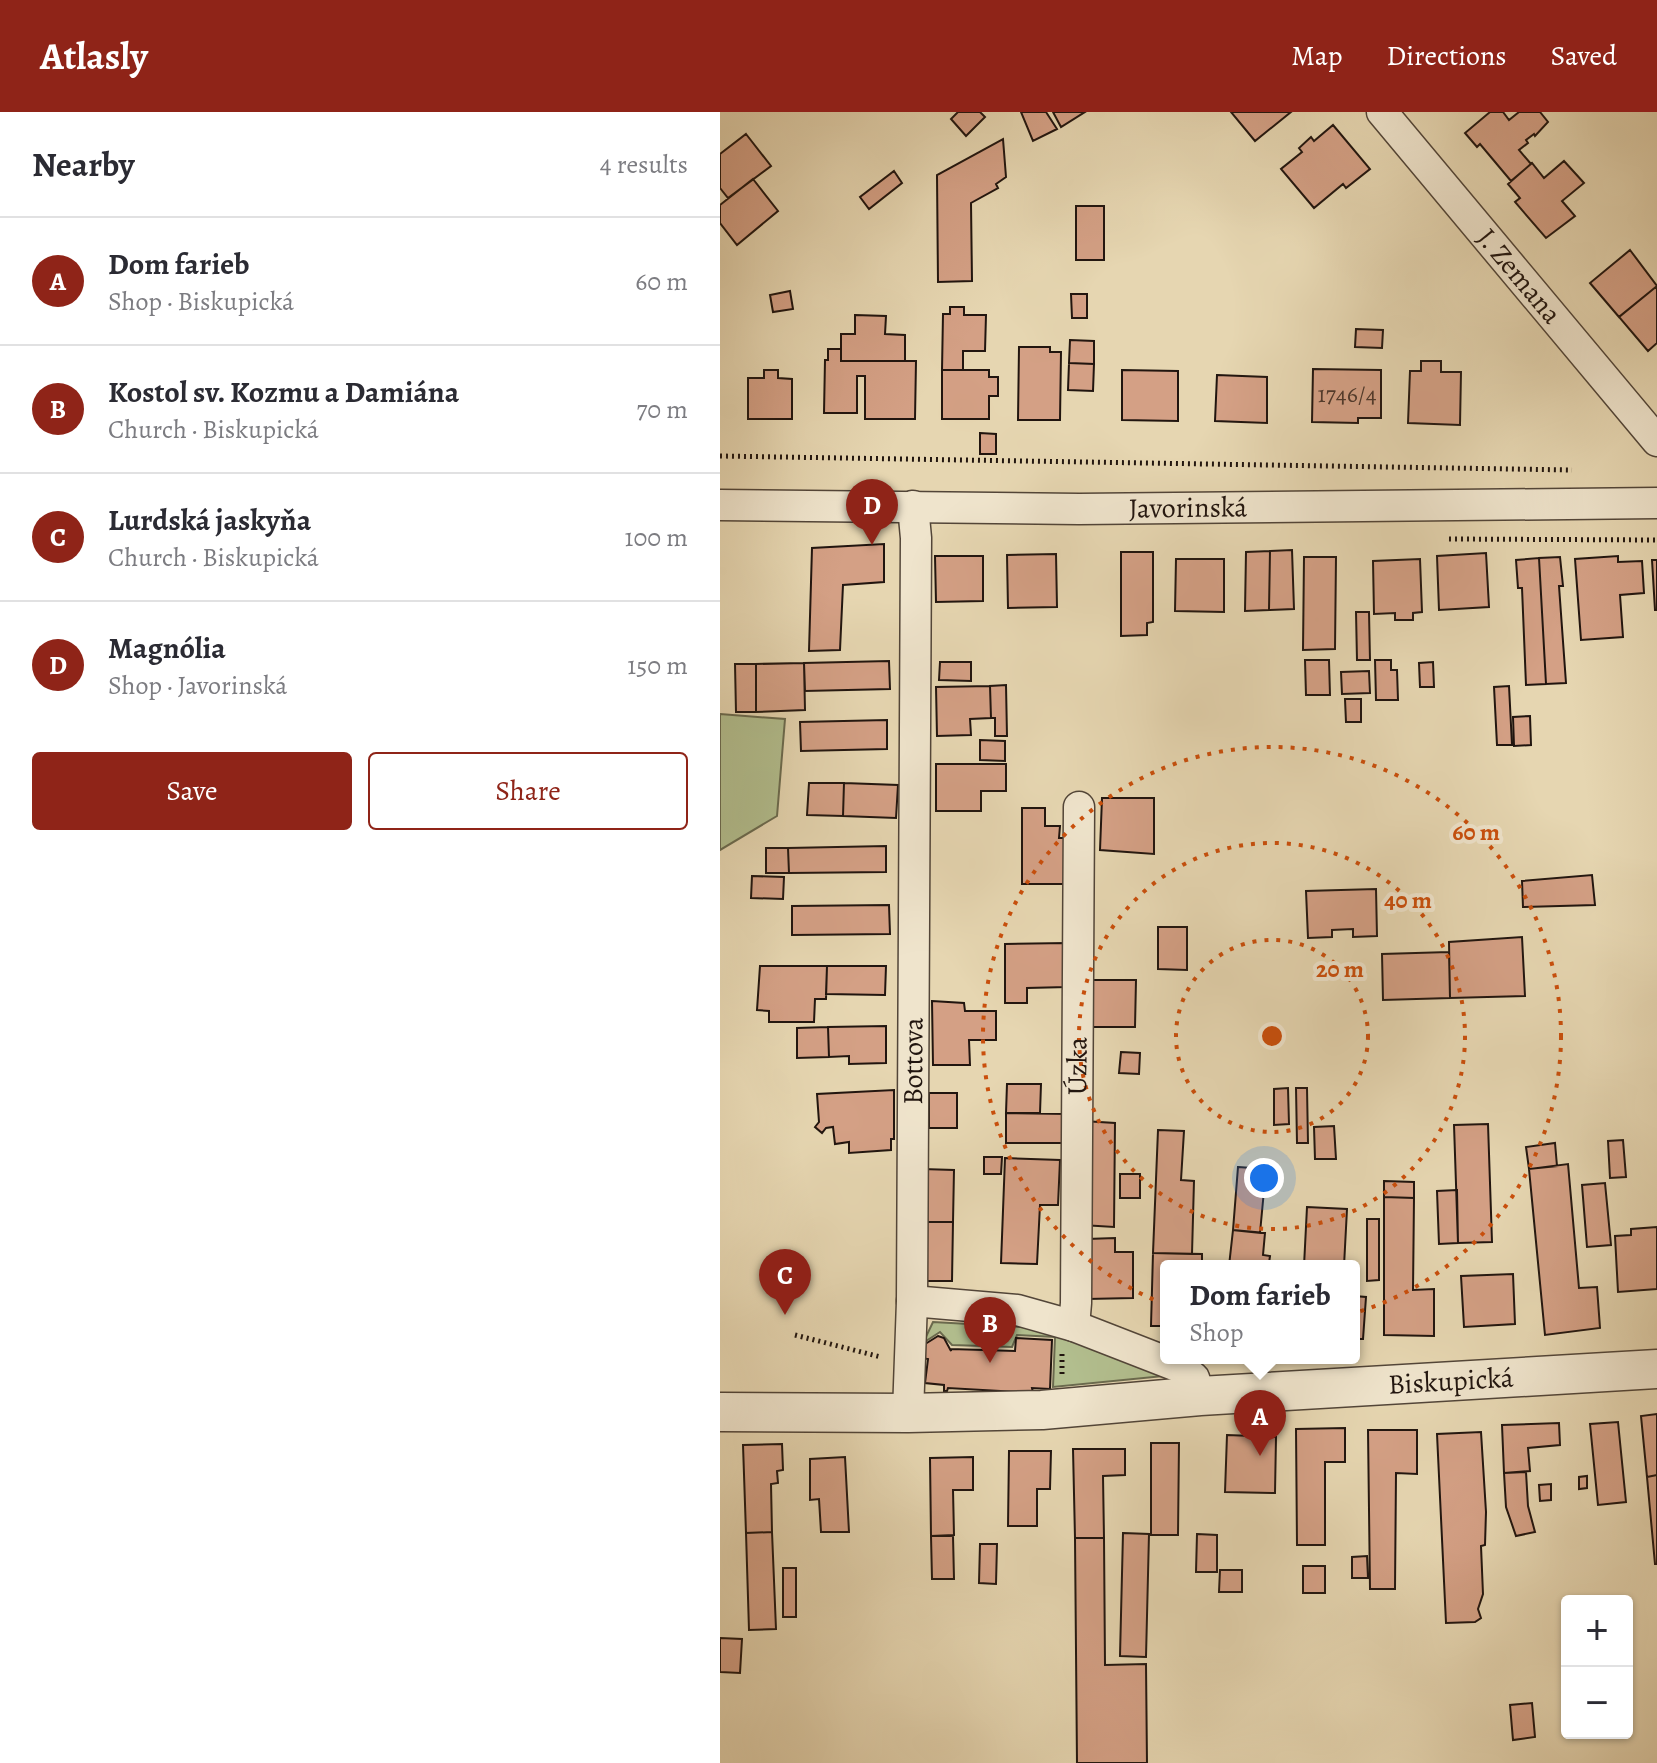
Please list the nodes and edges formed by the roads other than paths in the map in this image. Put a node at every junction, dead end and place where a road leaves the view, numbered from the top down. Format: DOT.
graph roads {
  1 [pos="1382,112"];
  2 [pos="1657,441"];
  3 [pos="1657,503"];
  4 [pos="720,505"];
  5 [pos="913,506"];
  6 [pos="1079,807"];
  7 [pos="912,1301"];
  8 [pos="1074,1326"];
  9 [pos="1160,1359"];
  10 [pos="1172,1364"];
  11 [pos="1657,1369"];
  12 [pos="1200,1396"];
  13 [pos="720,1412"];
  14 [pos="908,1413"];
  1 -- 2 [label="street, J. Zemana"];
  3 -- 5 [label="street, Javorinská"];
  4 -- 5 [label="street, Javorinská"];
  5 -- 7 [label="street, Bottova"];
  6 -- 8 [label="street, Úzka"];
  7 -- 8 [label="street"];
  7 -- 14 [label="street"];
  8 -- 9 [label="street"];
  10 -- 12 [label="street"];
  11 -- 12 [label="street, Biskupická"];
  12 -- 14 [label="street, Biskupická"];
  13 -- 14 [label="street, Biskupická"];
}
